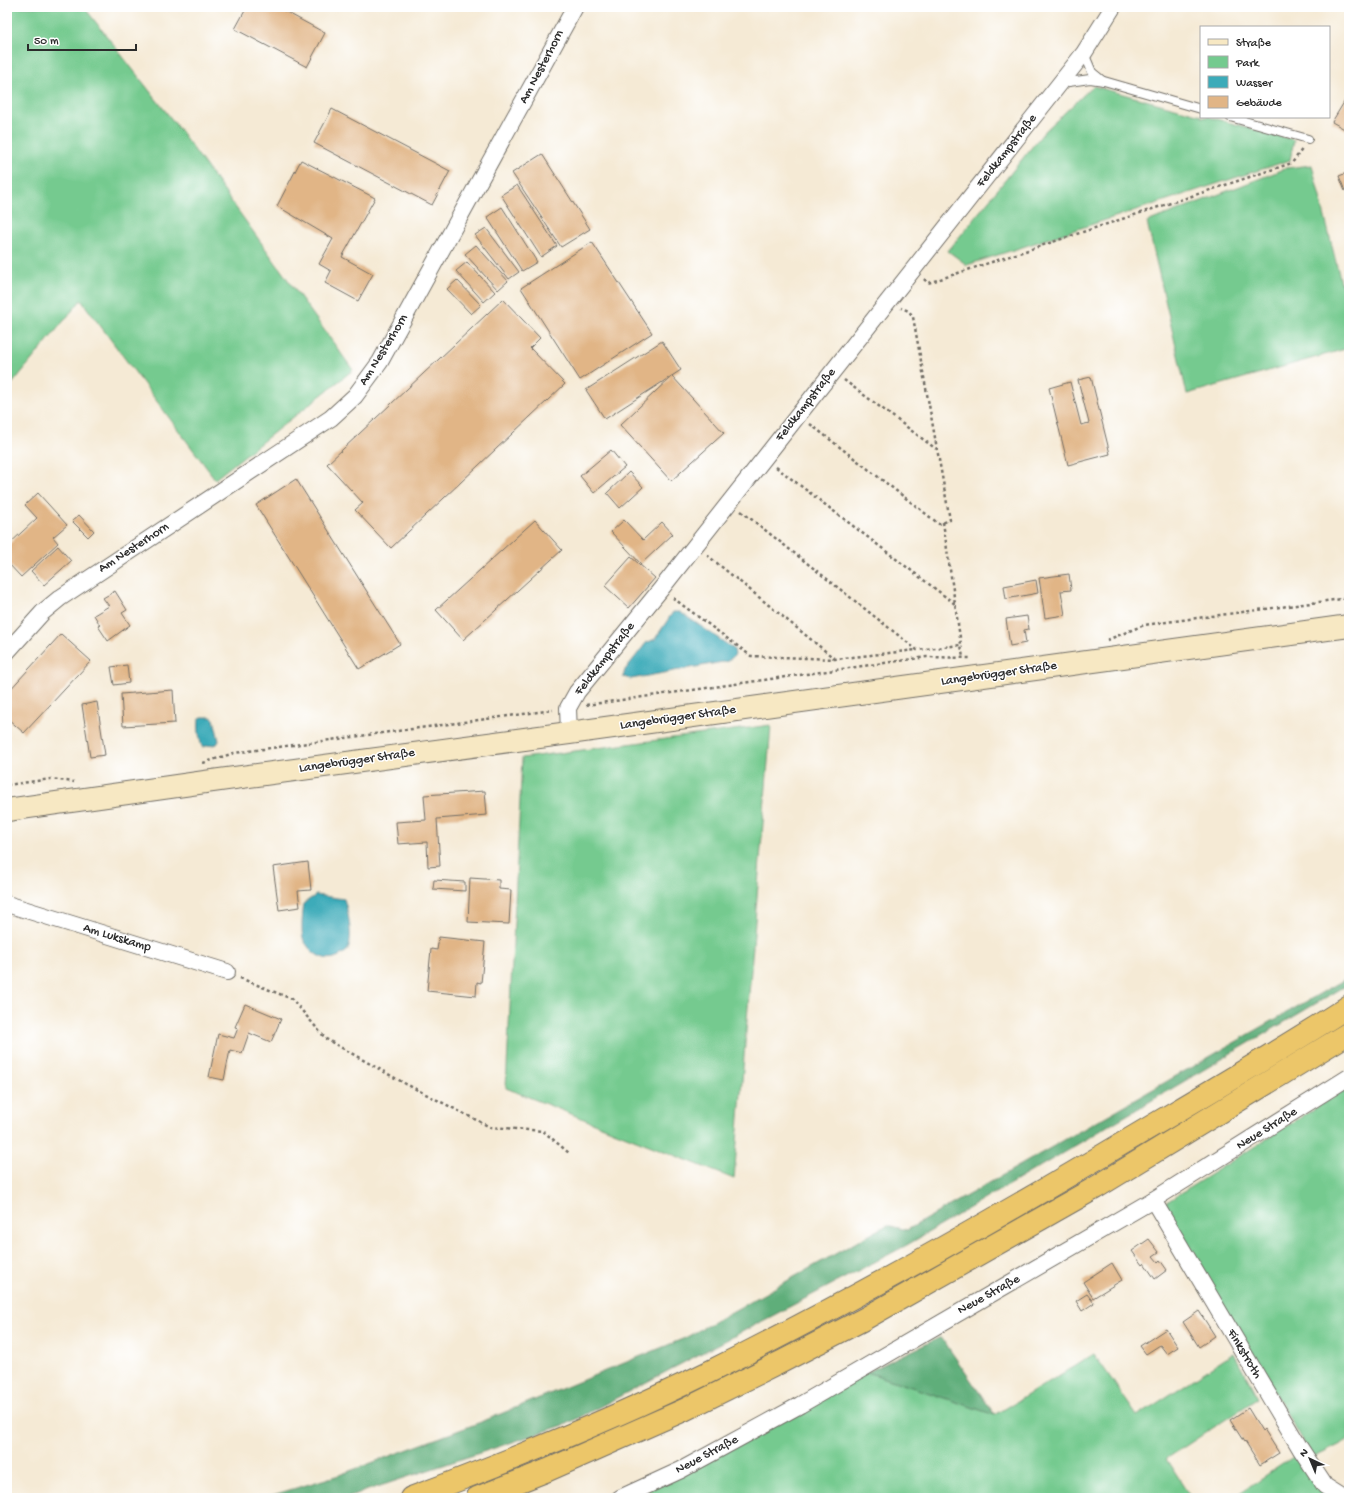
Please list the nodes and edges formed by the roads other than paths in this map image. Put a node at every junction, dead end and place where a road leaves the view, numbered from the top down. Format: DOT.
graph roads {
  1 [pos="575,7"];
  2 [pos="1113,7"];
  3 [pos="1084,53"];
  4 [pos="1104,81"];
  5 [pos="1060,83"];
  6 [pos="1200,109"];
  7 [pos="1234,118"];
  8 [pos="1308,139"];
  9 [pos="1349,626"];
  10 [pos="7,652"];
  11 [pos="569,733"];
  12 [pos="7,810"];
  13 [pos="7,904"];
  14 [pos="227,972"];
  15 [pos="1349,1006"];
  16 [pos="1349,1033"];
  17 [pos="1349,1078"];
  18 [pos="1154,1200"];
  19 [pos="412,1498"];
  20 [pos="477,1498"];
  21 [pos="620,1498"];
  22 [pos="1344,1498"];
  1 -- 10 [label="street, Am Nesterhorn"];
  2 -- 3 [label="street, Feldkampstraße"];
  3 -- 4 [label="lane"];
  3 -- 5 [label="street, Feldkampstraße"];
  4 -- 5 [label="lane"];
  4 -- 6 [label="lane"];
  5 -- 11 [label="street, Feldkampstraße"];
  7 -- 8 [label="lane"];
  9 -- 11 [label="street, Langebrügger Straße"];
  11 -- 12 [label="street, Langebrügger Straße"];
  13 -- 14 [label="street, Am Lukskamp"];
  15 -- 19 [label="highway"];
  16 -- 20 [label="highway"];
  17 -- 18 [label="street, Neue Straße"];
  18 -- 21 [label="street, Neue Straße"];
  18 -- 22 [label="street, Finkstroth"];
}
